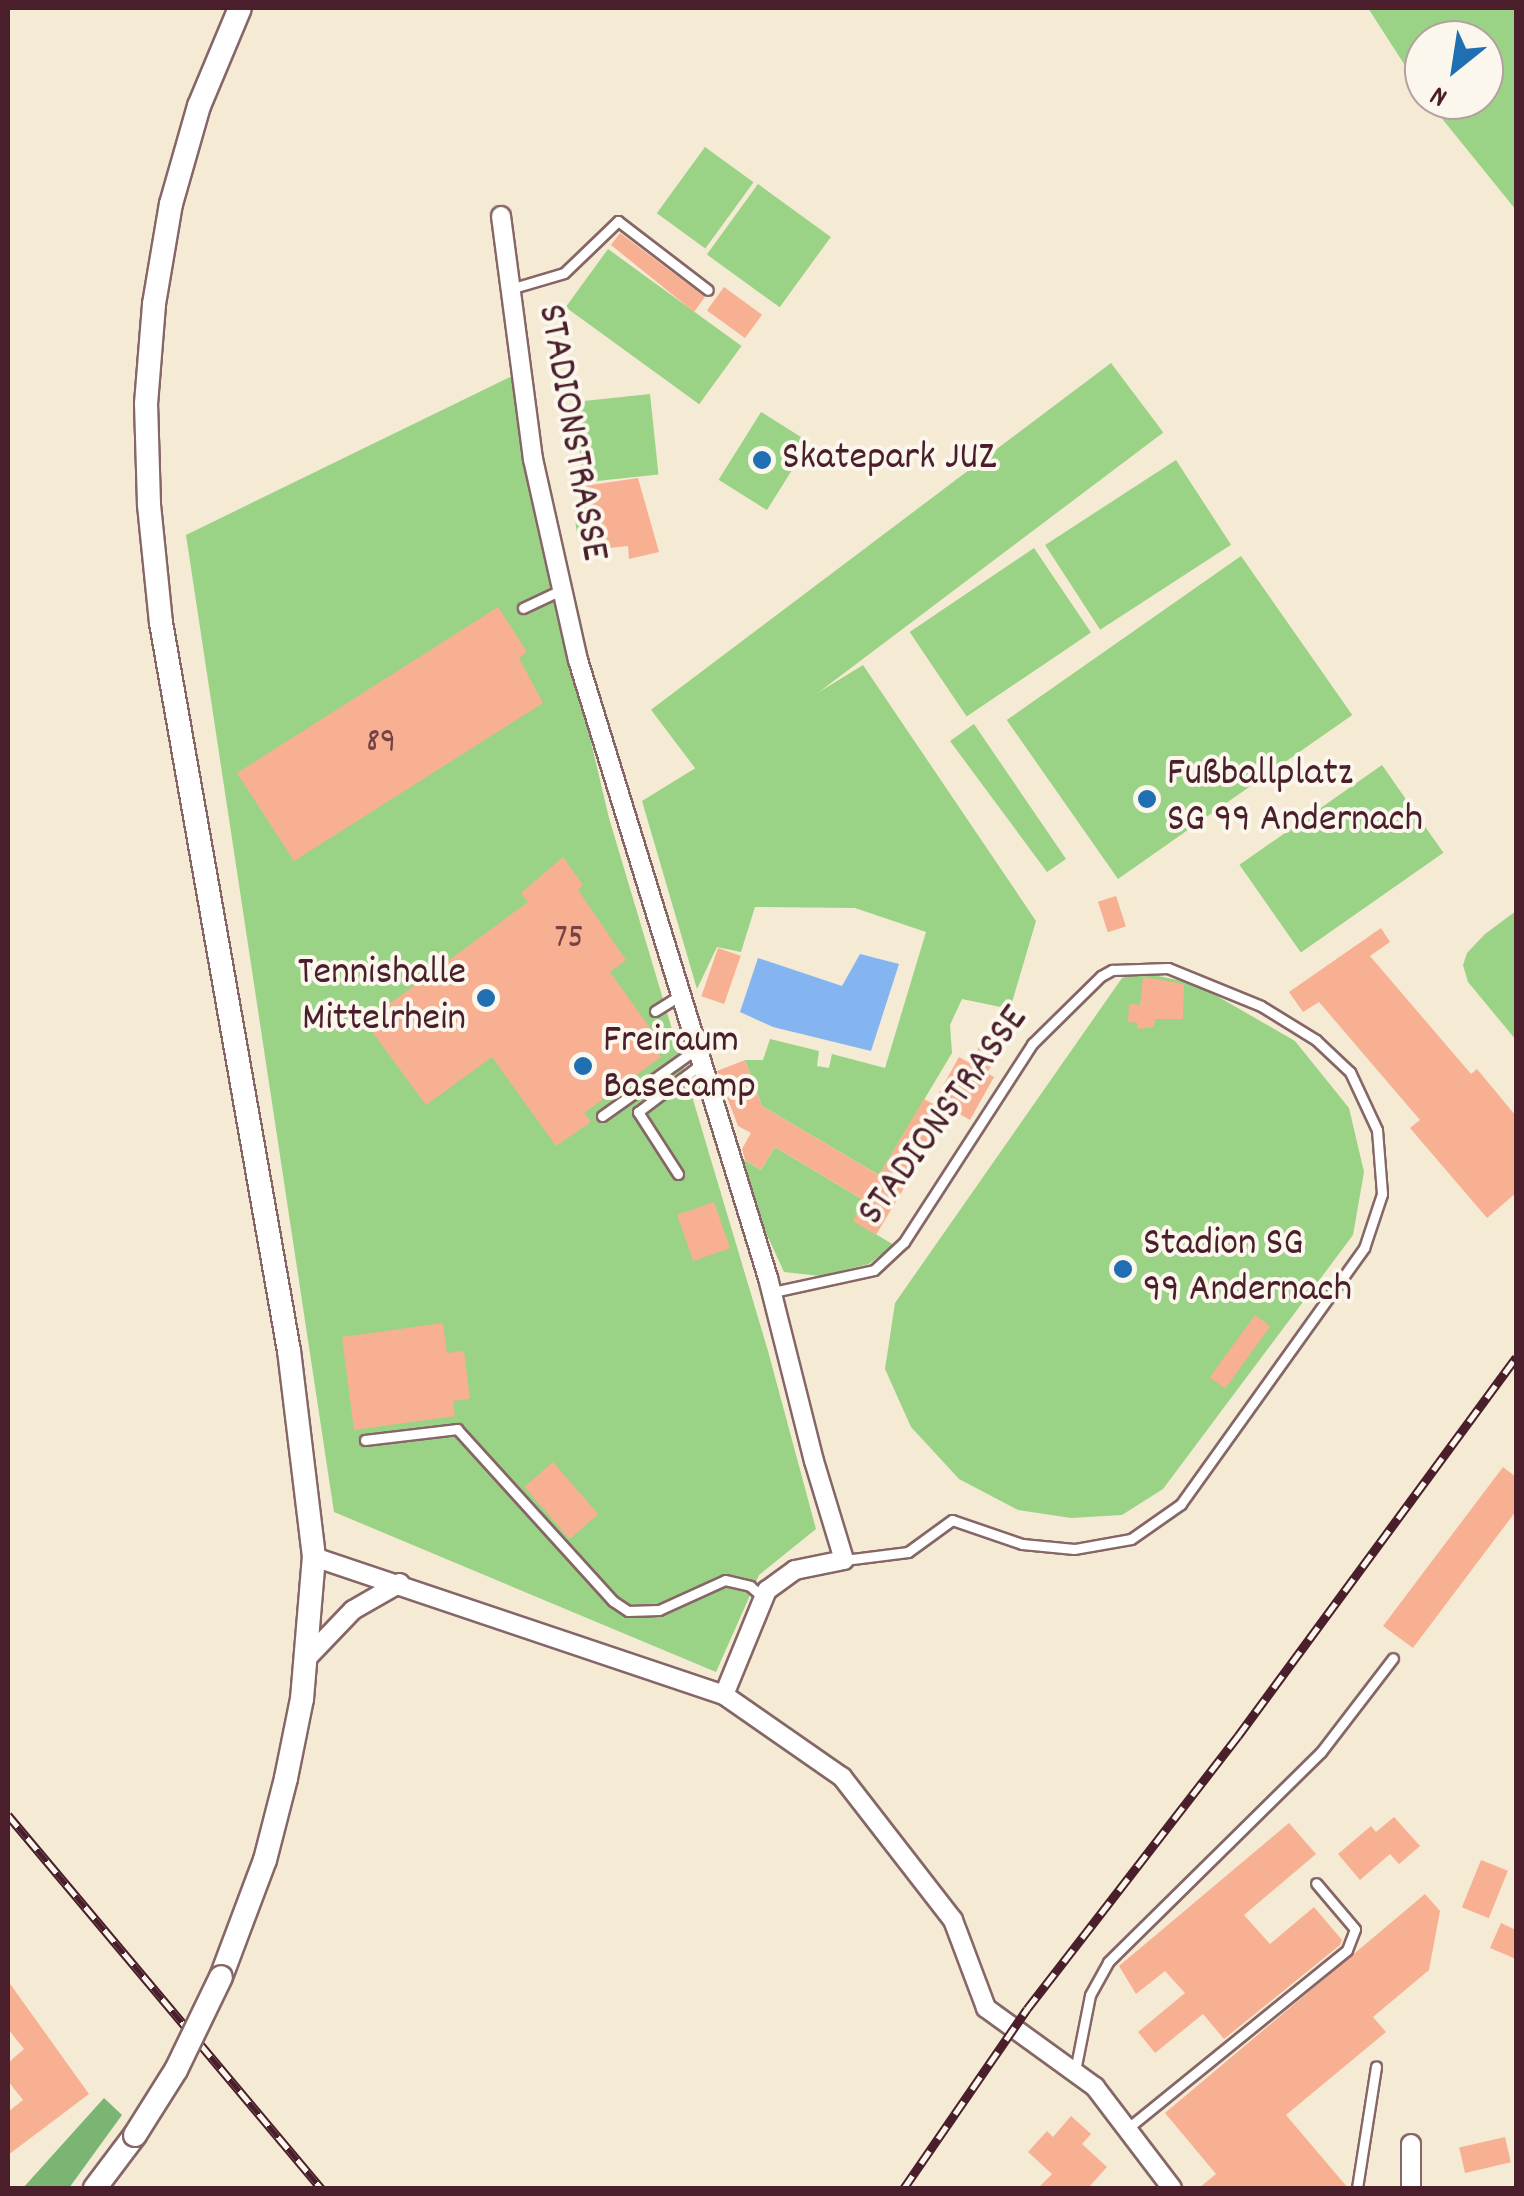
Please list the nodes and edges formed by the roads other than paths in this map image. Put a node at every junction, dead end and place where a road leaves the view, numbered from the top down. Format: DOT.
graph roads {
  1 [pos="240,8"];
  2 [pos="501,216"];
  3 [pos="510,289"];
  4 [pos="708,290"];
  5 [pos="561,590"];
  6 [pos="524,608"];
  7 [pos="678,996"];
  8 [pos="655,1011"];
  9 [pos="698,1057"];
  10 [pos="602,1116"];
  11 [pos="678,1174"];
  12 [pos="771,1292"];
  13 [pos="366,1440"];
  14 [pos="314,1558"];
  15 [pos="844,1560"];
  16 [pos="400,1583"];
  17 [pos="764,1598"];
  18 [pos="308,1657"];
  19 [pos="1393,1658"];
  20 [pos="724,1695"];
  21 [pos="1316,1883"];
  22 [pos="1376,2066"];
  23 [pos="1075,2074"];
  24 [pos="1128,2128"];
  25 [pos="1412,2144"];
  26 [pos="95,2188"];
  27 [pos="1172,2188"];
  28 [pos="1357,2188"];
  29 [pos="1411,2188"];
  1 -- 14 [label="street"];
  2 -- 3 [label="street, STADIONSTRASSE"];
  3 -- 4 [label="lane"];
  3 -- 5 [label="street, STADIONSTRASSE"];
  5 -- 6 [label="lane"];
  5 -- 7 [label="street, STADIONSTRASSE"];
  7 -- 8 [label="lane"];
  7 -- 9 [label="street, STADIONSTRASSE"];
  9 -- 10 [label="lane"];
  9 -- 11 [label="lane"];
  9 -- 12 [label="street, STADIONSTRASSE"];
  12 -- 15 [label="street, STADIONSTRASSE"];
  12 -- 15 [label="lane, STADIONSTRASSE"];
  13 -- 17 [label="lane"];
  14 -- 16 [label="street"];
  14 -- 18 [label="street"];
  15 -- 17 [label="street, STADIONSTRASSE"];
  16 -- 18 [label="street"];
  16 -- 20 [label="street"];
  17 -- 20 [label="street, STADIONSTRASSE"];
  18 -- 26 [label="street, bridge"];
  19 -- 23 [label="lane"];
  20 -- 23 [label="street"];
  21 -- 24 [label="lane"];
  22 -- 28 [label="lane"];
  23 -- 24 [label="street"];
  24 -- 27 [label="street"];
  25 -- 29 [label="street"];
}
